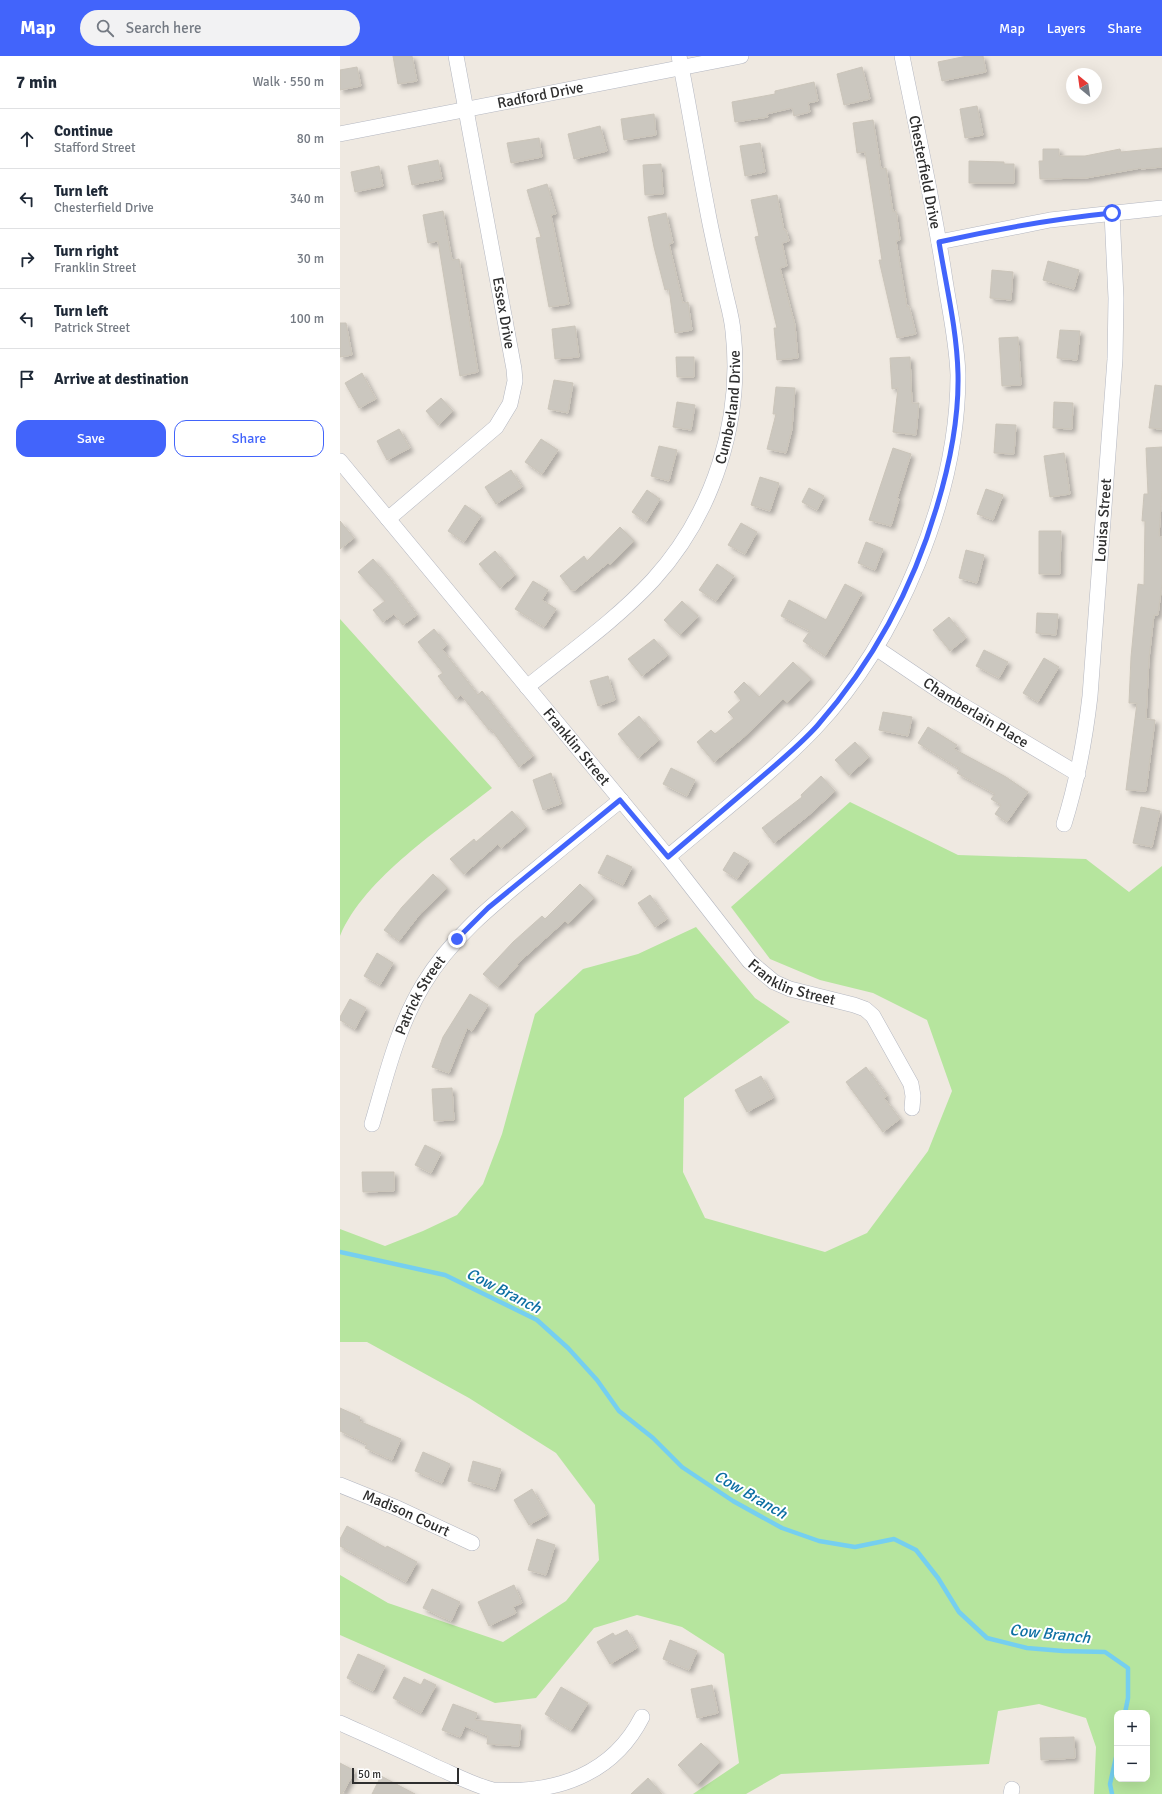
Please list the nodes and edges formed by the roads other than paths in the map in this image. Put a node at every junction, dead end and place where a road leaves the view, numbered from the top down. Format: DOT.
graph roads {
  1 [pos="456,56"];
  2 [pos="741,56"];
  3 [pos="902,56"];
  4 [pos="680,62"];
  5 [pos="467,109"];
  6 [pos="340,134"];
  7 [pos="1162,208"];
  8 [pos="1112,213"];
  9 [pos="939,242"];
  10 [pos="340,461"];
  11 [pos="388,519"];
  12 [pos="876,648"];
  13 [pos="527,687"];
  14 [pos="1078,774"];
  15 [pos="620,800"];
  16 [pos="1064,824"];
  17 [pos="668,857"];
  18 [pos="912,1108"];
  19 [pos="372,1124"];
  20 [pos="340,1485"];
  21 [pos="472,1543"];
  22 [pos="642,1717"];
  23 [pos="340,1723"];
  1 -- 5 [label="street, Essex Drive"];
  2 -- 4 [label="street, Radford Drive"];
  3 -- 9 [label="street, Chesterfield Drive"];
  4 -- 5 [label="street, Radford Drive"];
  4 -- 13 [label="street, Cumberland Drive"];
  5 -- 6 [label="street, Radford Drive"];
  5 -- 11 [label="street, Essex Drive"];
  7 -- 8 [label="street"];
  8 -- 9 [label="street"];
  8 -- 14 [label="street, Louisa Street"];
  9 -- 12 [label="street, Chesterfield Drive"];
  10 -- 11 [label="street, Franklin Street"];
  11 -- 13 [label="street, Franklin Street"];
  12 -- 14 [label="street, Chamberlain Place"];
  12 -- 17 [label="street, Chesterfield Drive"];
  13 -- 15 [label="street, Franklin Street"];
  14 -- 16 [label="street, Louisa Street"];
  15 -- 17 [label="street, Franklin Street"];
  15 -- 19 [label="street, Patrick Street"];
  17 -- 18 [label="street, Franklin Street"];
  20 -- 21 [label="street, Madison Court"];
  22 -- 23 [label="street"];
}
